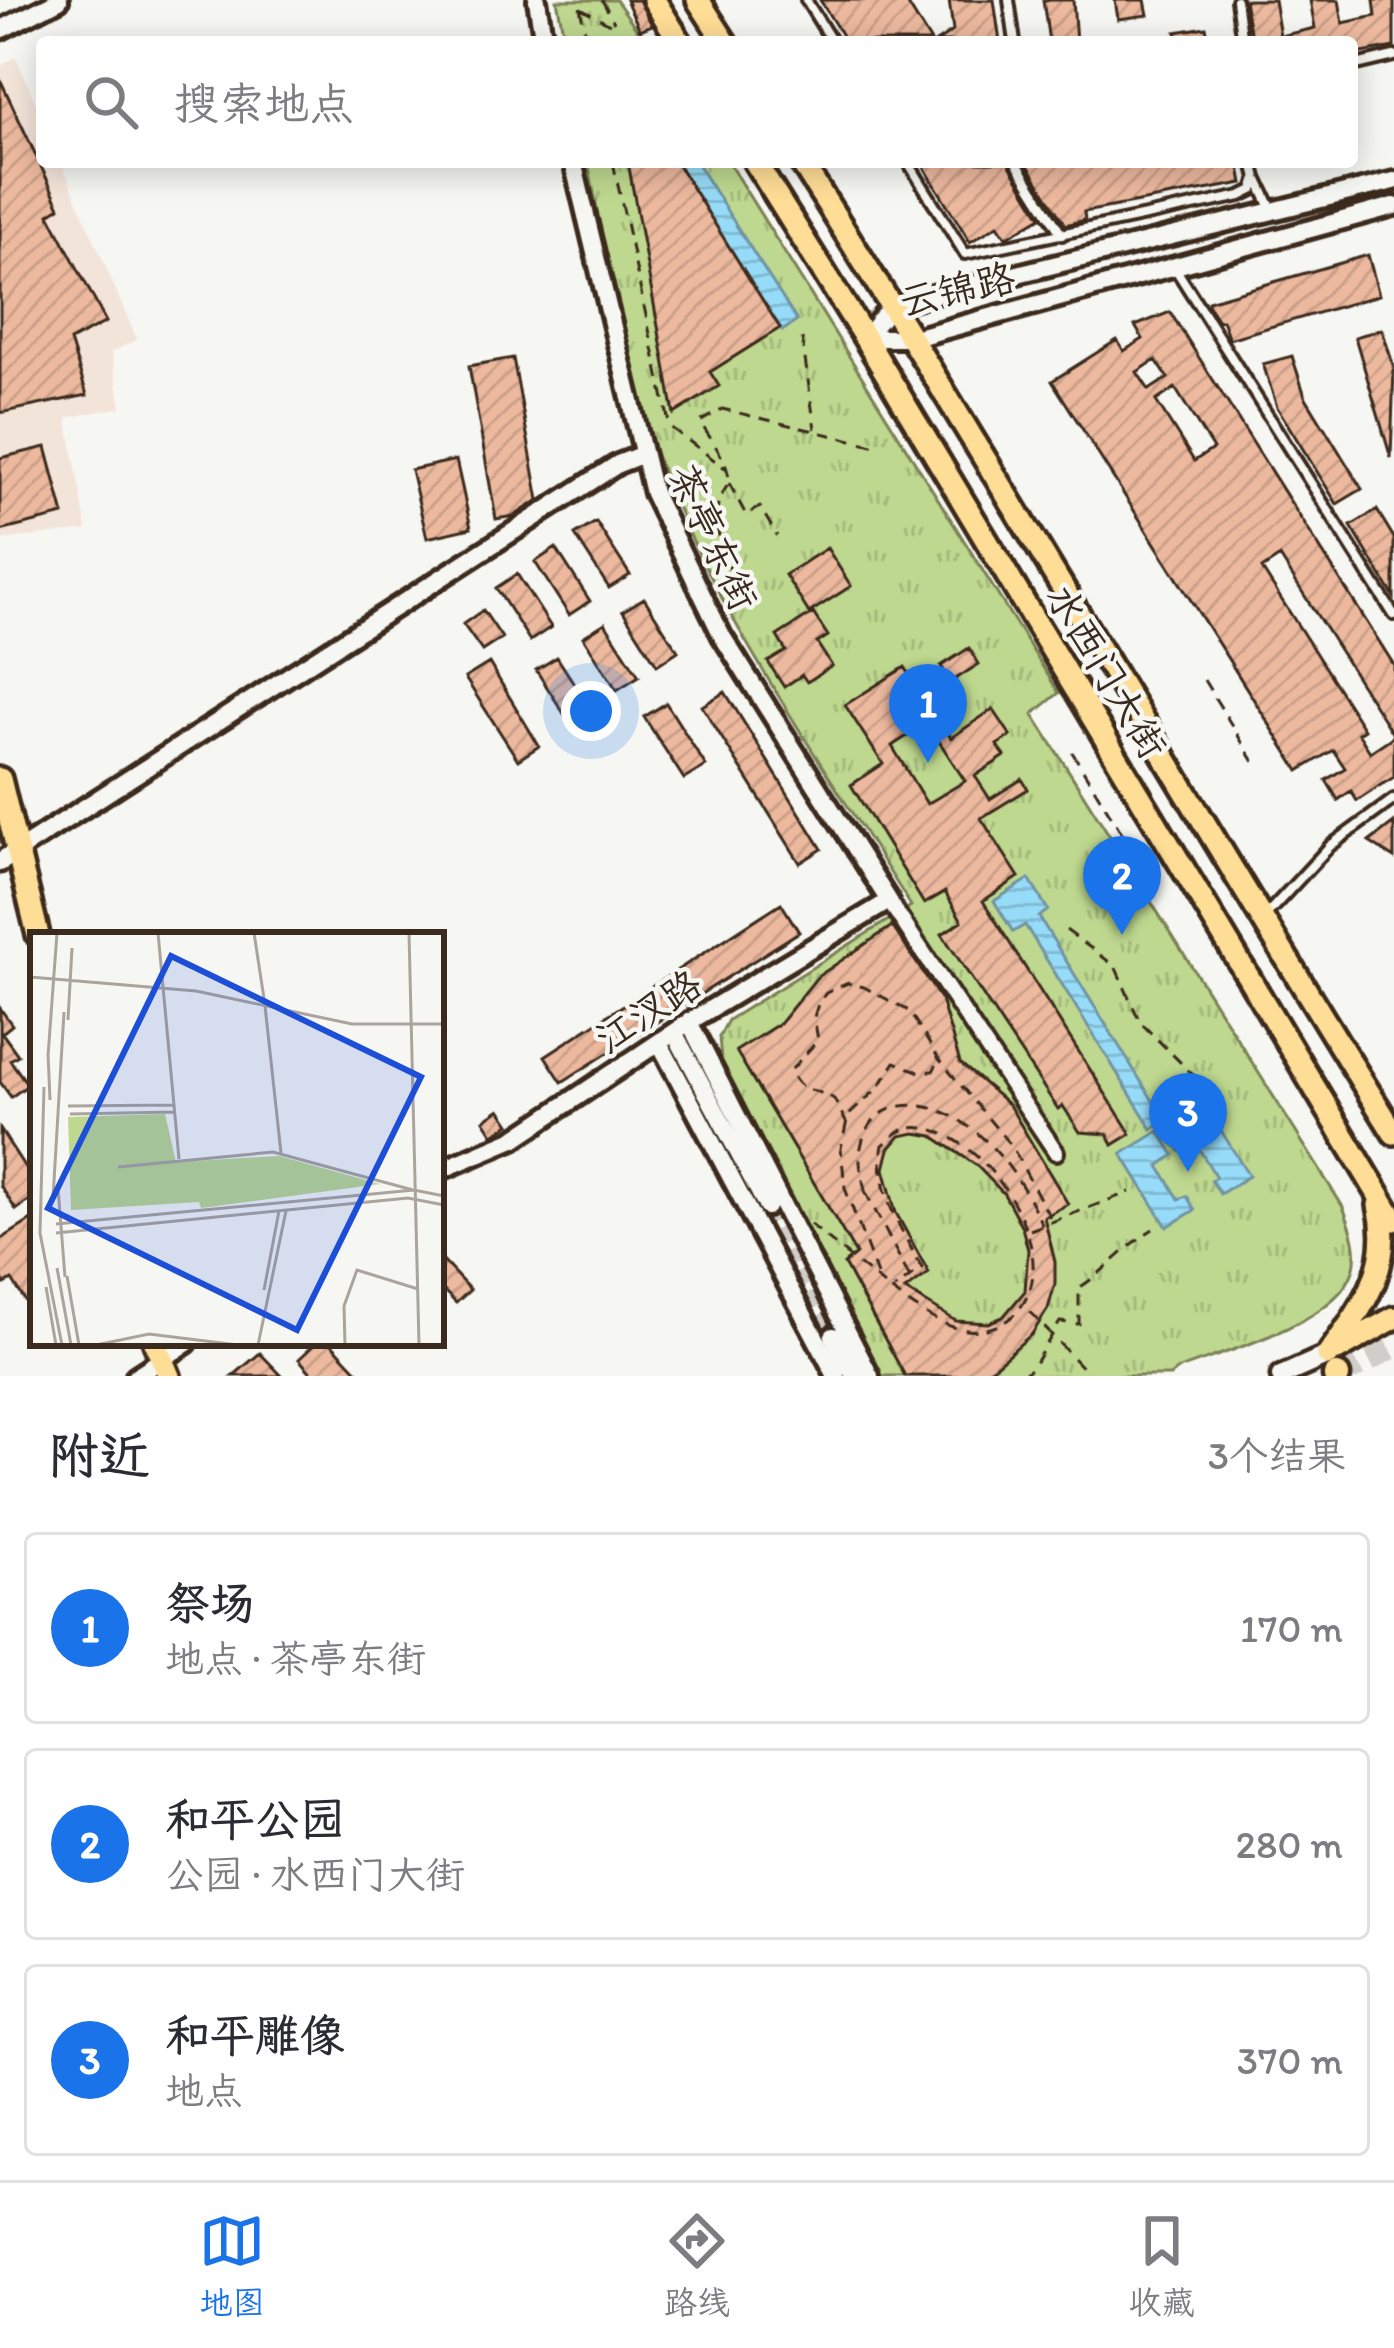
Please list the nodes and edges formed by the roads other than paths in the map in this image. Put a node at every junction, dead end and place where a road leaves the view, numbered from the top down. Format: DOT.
graph roads {
  1 [pos="59,0"];
  2 [pos="537,0"];
  3 [pos="653,0"];
  4 [pos="698,0"];
  5 [pos="806,0"];
  6 [pos="1009,0"];
  7 [pos="1236,0"];
  8 [pos="0,31"];
  9 [pos="543,36"];
  10 [pos="676,36"];
  11 [pos="721,36"];
  12 [pos="828,36"];
  13 [pos="1014,36"];
  14 [pos="1241,36"];
  15 [pos="1394,56"];
  16 [pos="1358,65"];
  17 [pos="574,168"];
  18 [pos="759,168"];
  19 [pos="805,168"];
  20 [pos="912,168"];
  21 [pos="1020,168"];
  22 [pos="1254,168"];
  23 [pos="1256,178"];
  24 [pos="1394,181"];
  25 [pos="1394,206"];
  26 [pos="1274,213"];
  27 [pos="1062,235"];
  28 [pos="1174,266"];
  29 [pos="892,305"];
  30 [pos="865,338"];
  31 [pos="914,338"];
  32 [pos="641,455"];
  33 [pos="1394,615"];
  34 [pos="0,779"];
  35 [pos="1394,799"];
  36 [pos="8,856"];
  37 [pos="889,901"];
  38 [pos="1261,921"];
  39 [pos="37,932"];
  40 [pos="674,1032"];
  41 [pos="1394,1133"];
  42 [pos="1056,1152"];
  43 [pos="444,1169"];
  44 [pos="1373,1186"];
  45 [pos="776,1208"];
  46 [pos="1394,1220"];
  47 [pos="757,1227"];
  48 [pos="804,1248"];
  49 [pos="778,1264"];
  50 [pos="822,1282"];
  51 [pos="792,1294"];
  52 [pos="1390,1322"];
  53 [pos="837,1327"];
  54 [pos="812,1331"];
  55 [pos="162,1360"];
  56 [pos="1334,1369"];
  57 [pos="136,1376"];
  58 [pos="836,1376"];
  59 [pos="854,1376"];
  60 [pos="870,1376"];
  61 [pos="1281,1376"];
  1 -- 8 [label="street"];
  2 -- 9 [label="street"];
  3 -- 10 [label="main road"];
  4 -- 11 [label="main road"];
  5 -- 12 [label="lane"];
  6 -- 13 [label="lane"];
  7 -- 14 [label="lane"];
  15 -- 16 [label="lane"];
  17 -- 32 [label="street, 茶亭东街"];
  18 -- 30 [label="main road, 水西门大街"];
  19 -- 29 [label="main road, 水西门大街"];
  20 -- 27 [label="lane"];
  21 -- 27 [label="lane"];
  22 -- 23 [label="lane"];
  23 -- 26 [label="lane"];
  23 -- 27 [label="lane"];
  24 -- 26 [label="street, 云锦路"];
  25 -- 28 [label="street, 云锦路"];
  26 -- 29 [label="street, 云锦路"];
  28 -- 31 [label="street, 云锦路"];
  28 -- 33 [label="lane"];
  29 -- 30 [label="street, 云锦路"];
  29 -- 31 [label="main road, 水西门大街"];
  30 -- 31 [label="street, 云锦路"];
  30 -- 44 [label="main road, 水西门大街"];
  31 -- 38 [label="main road, 水西门大街"];
  32 -- 36 [label="street"];
  32 -- 37 [label="street, 茶亭东街"];
  34 -- 36 [label="main road"];
  35 -- 38 [label="lane"];
  36 -- 39 [label="main road"];
  37 -- 40 [label="street, 江汊路"];
  37 -- 42 [label="street"];
  38 -- 41 [label="main road, 水西门大街"];
  40 -- 43 [label="street, 江汊路"];
  40 -- 45 [label="street"];
  40 -- 47 [label="street"];
  44 -- 46 [label="main road, 水西门大街"];
  44 -- 56 [label="main road"];
  45 -- 47 [label="street"];
  45 -- 48 [label="street"];
  47 -- 49 [label="street"];
  48 -- 49 [label="street"];
  48 -- 50 [label="street"];
  49 -- 51 [label="street"];
  50 -- 51 [label="street"];
  50 -- 53 [label="street"];
  51 -- 54 [label="street"];
  52 -- 56 [label="main road"];
  53 -- 54 [label="street"];
  53 -- 59 [label="street"];
  53 -- 60 [label="street"];
  54 -- 58 [label="street"];
  55 -- 57 [label="street"];
  56 -- 61 [label="main road"];
}
